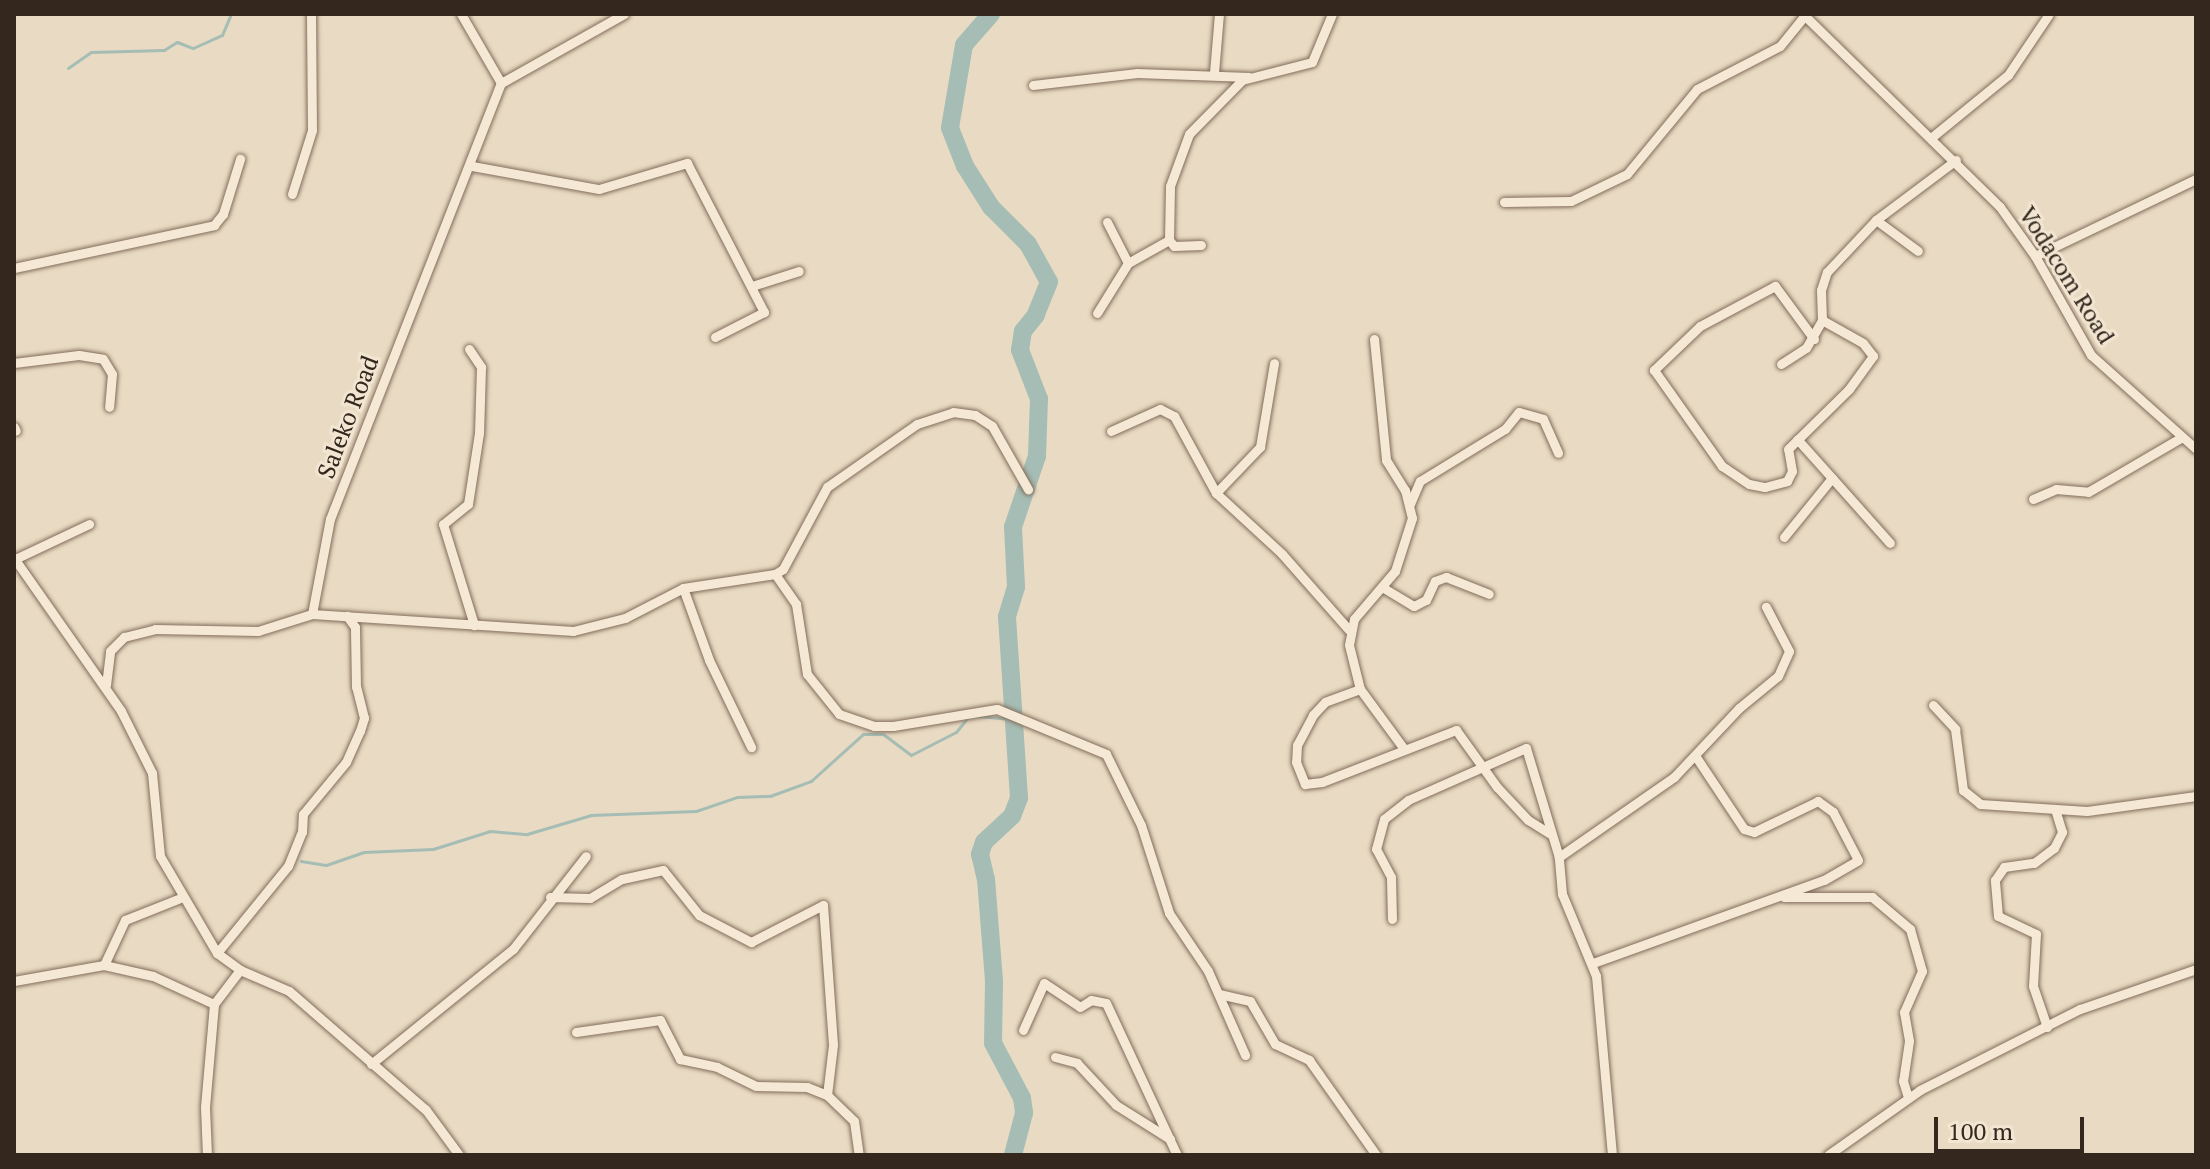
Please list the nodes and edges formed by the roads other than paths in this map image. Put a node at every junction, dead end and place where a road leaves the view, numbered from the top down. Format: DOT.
graph roads {
  1 [pos="311,14"];
  2 [pos="461,14"];
  3 [pos="624,14"];
  4 [pos="1219,14"];
  5 [pos="1332,14"];
  6 [pos="2049,14"];
  7 [pos="1805,15"];
  8 [pos="1214,73"];
  9 [pos="1249,77"];
  10 [pos="501,83"];
  11 [pos="1033,85"];
  12 [pos="1932,137"];
  13 [pos="240,159"];
  14 [pos="1956,160"];
  15 [pos="472,166"];
  16 [pos="2196,179"];
  17 [pos="292,194"];
  18 [pos="1504,202"];
  19 [pos="1876,220"];
  20 [pos="1107,222"];
  21 [pos="1169,240"];
  22 [pos="1201,245"];
  23 [pos="1918,251"];
  24 [pos="2035,256"];
  25 [pos="1128,263"];
  26 [pos="14,268"];
  27 [pos="799,271"];
  28 [pos="752,286"];
  29 [pos="1097,313"];
  30 [pos="1822,320"];
  31 [pos="715,337"];
  32 [pos="1374,339"];
  33 [pos="1814,339"];
  34 [pos="469,349"];
  35 [pos="14,363"];
  36 [pos="1274,363"];
  37 [pos="1781,364"];
  38 [pos="109,407"];
  39 [pos="1111,431"];
  40 [pos="2182,437"];
  41 [pos="1797,439"];
  42 [pos="2196,449"];
  43 [pos="1558,453"];
  44 [pos="1832,478"];
  45 [pos="1028,489"];
  46 [pos="1216,493"];
  47 [pos="2033,499"];
  48 [pos="1410,504"];
  49 [pos="89,524"];
  50 [pos="1784,537"];
  51 [pos="1890,543"];
  52 [pos="15,558"];
  53 [pos="775,574"];
  54 [pos="1382,587"];
  55 [pos="683,588"];
  56 [pos="1489,594"];
  57 [pos="1766,607"];
  58 [pos="312,614"];
  59 [pos="347,616"];
  60 [pos="474,625"];
  61 [pos="1349,630"];
  62 [pos="106,685"];
  63 [pos="1360,689"];
  64 [pos="1933,705"];
  65 [pos="751,747"];
  66 [pos="1404,749"];
  67 [pos="1696,757"];
  68 [pos="1483,770"];
  69 [pos="2196,796"];
  70 [pos="2055,809"];
  71 [pos="1550,834"];
  72 [pos="586,856"];
  73 [pos="1559,857"];
  74 [pos="1781,896"];
  75 [pos="183,897"];
  76 [pos="550,897"];
  77 [pos="1392,919"];
  78 [pos="217,953"];
  79 [pos="1593,963"];
  80 [pos="104,965"];
  81 [pos="2196,969"];
  82 [pos="240,970"];
  83 [pos="14,981"];
  84 [pos="1219,994"];
  85 [pos="214,1004"];
  86 [pos="2047,1027"];
  87 [pos="1023,1030"];
  88 [pos="576,1032"];
  89 [pos="1245,1055"];
  90 [pos="1055,1057"];
  91 [pos="371,1064"];
  92 [pos="827,1095"];
  93 [pos="1908,1097"];
  94 [pos="1170,1139"];
  95 [pos="207,1155"];
  96 [pos="459,1155"];
  97 [pos="859,1155"];
  98 [pos="1177,1155"];
  99 [pos="1376,1155"];
  100 [pos="1612,1155"];
  101 [pos="1828,1155"];
  1 -- 17 [label="street"];
  2 -- 10 [label="street"];
  3 -- 10 [label="street"];
  4 -- 8 [label="street"];
  5 -- 9 [label="street"];
  6 -- 12 [label="street"];
  7 -- 12 [label="street, Vodacom Road"];
  7 -- 18 [label="street"];
  8 -- 9 [label="street"];
  8 -- 11 [label="street"];
  9 -- 21 [label="street"];
  10 -- 15 [label="street, Saleko Road"];
  12 -- 14 [label="street, Vodacom Road"];
  13 -- 26 [label="street"];
  14 -- 19 [label="street"];
  14 -- 24 [label="street, Vodacom Road"];
  15 -- 28 [label="street"];
  15 -- 58 [label="street, Saleko Road"];
  16 -- 24 [label="street"];
  19 -- 23 [label="street"];
  19 -- 30 [label="street"];
  20 -- 25 [label="street"];
  21 -- 22 [label="street"];
  21 -- 25 [label="street"];
  24 -- 40 [label="street, Vodacom Road"];
  25 -- 29 [label="street"];
  27 -- 28 [label="street"];
  28 -- 31 [label="street"];
  30 -- 33 [label="street"];
  30 -- 41 [label="street"];
  32 -- 48 [label="street"];
  33 -- 37 [label="street"];
  33 -- 41 [label="street"];
  34 -- 60 [label="street"];
  35 -- 38 [label="street"];
  36 -- 46 [label="street"];
  39 -- 46 [label="street"];
  40 -- 42 [label="street, Vodacom Road"];
  40 -- 47 [label="street"];
  41 -- 44 [label="street"];
  43 -- 48 [label="street"];
  44 -- 50 [label="street"];
  44 -- 51 [label="street"];
  45 -- 53 [label="street"];
  46 -- 61 [label="street"];
  48 -- 54 [label="street"];
  49 -- 52 [label="street"];
  52 -- 62 [label="street"];
  53 -- 55 [label="street"];
  53 -- 84 [label="street"];
  54 -- 56 [label="street"];
  54 -- 61 [label="street"];
  55 -- 60 [label="street"];
  55 -- 65 [label="street"];
  57 -- 67 [label="street"];
  58 -- 59 [label="street"];
  58 -- 62 [label="street"];
  59 -- 60 [label="street"];
  59 -- 78 [label="street"];
  61 -- 63 [label="street"];
  62 -- 75 [label="street"];
  63 -- 66 [label="street"];
  63 -- 66 [label="street"];
  64 -- 70 [label="street"];
  66 -- 68 [label="street"];
  67 -- 73 [label="street"];
  67 -- 74 [label="street"];
  68 -- 71 [label="street"];
  68 -- 71 [label="street"];
  68 -- 77 [label="street"];
  69 -- 70 [label="street"];
  70 -- 86 [label="street"];
  71 -- 73 [label="street"];
  72 -- 76 [label="street"];
  73 -- 79 [label="street"];
  74 -- 79 [label="street"];
  74 -- 93 [label="street"];
  75 -- 78 [label="street"];
  75 -- 80 [label="street"];
  76 -- 91 [label="street"];
  76 -- 92 [label="street"];
  78 -- 82 [label="street"];
  79 -- 100 [label="street"];
  80 -- 83 [label="street"];
  80 -- 85 [label="street"];
  81 -- 86 [label="street"];
  82 -- 85 [label="street"];
  82 -- 91 [label="street"];
  84 -- 89 [label="street"];
  84 -- 99 [label="street"];
  85 -- 95 [label="street"];
  86 -- 93 [label="street"];
  87 -- 94 [label="street"];
  88 -- 92 [label="street"];
  90 -- 94 [label="street"];
  91 -- 96 [label="street"];
  92 -- 97 [label="street"];
  93 -- 101 [label="street"];
  94 -- 98 [label="street"];
}
